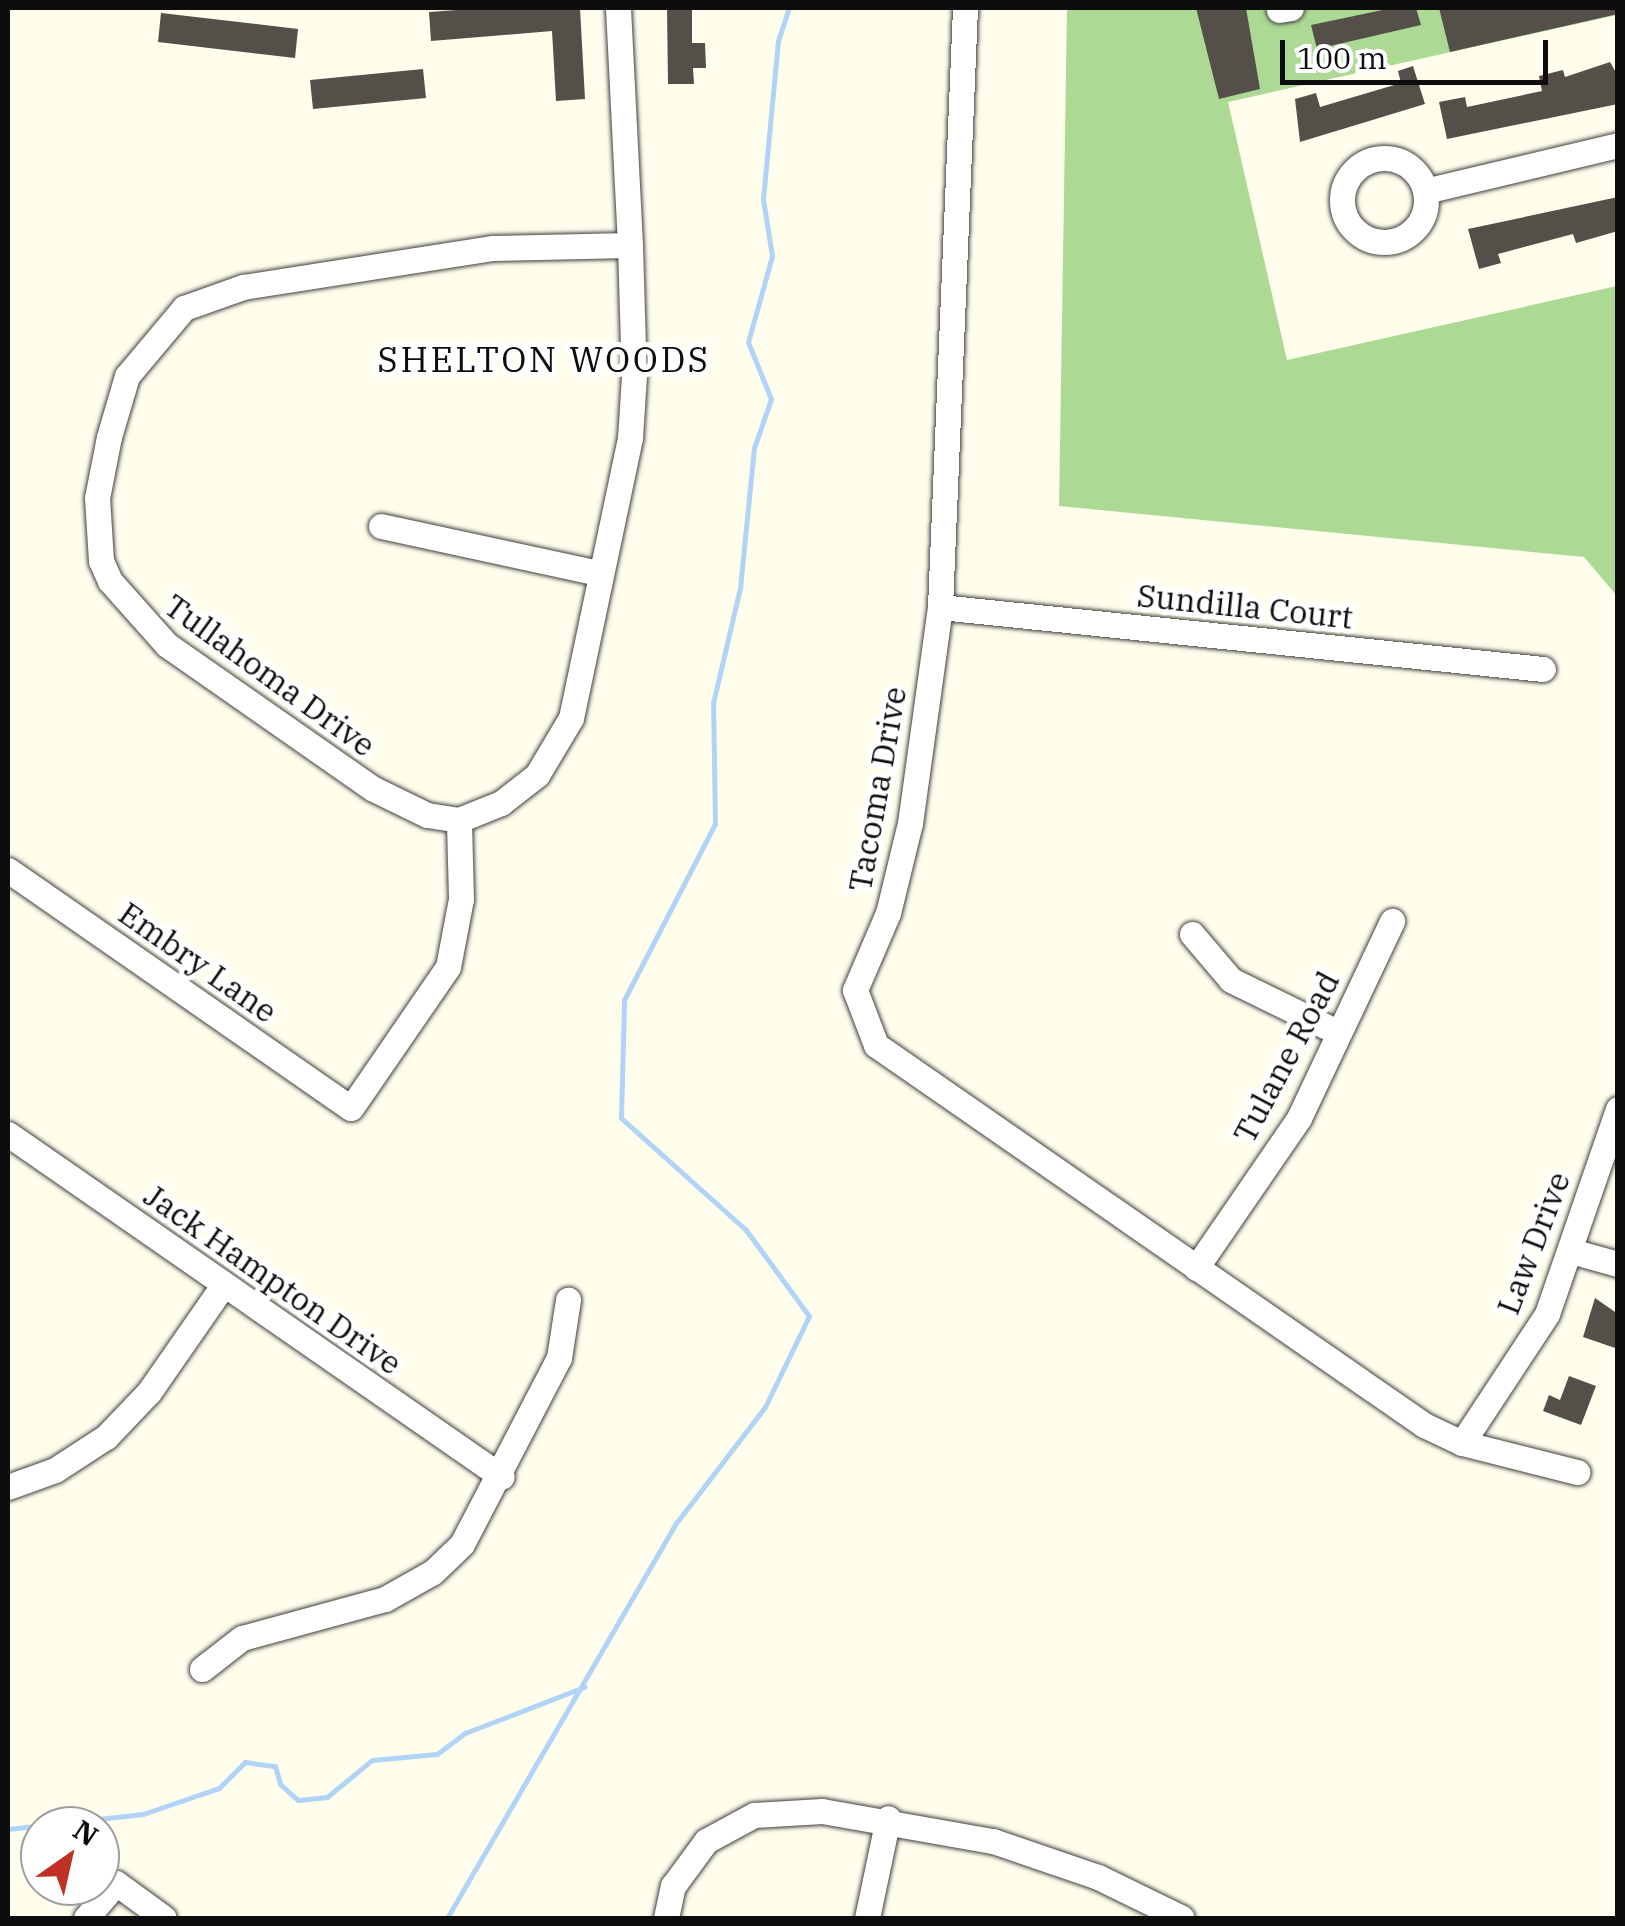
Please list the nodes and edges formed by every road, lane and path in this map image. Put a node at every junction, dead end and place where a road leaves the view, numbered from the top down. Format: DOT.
graph roads {
  1 [pos="618,8"];
  2 [pos="965,8"];
  3 [pos="1618,145"];
  4 [pos="1425,191"];
  5 [pos="630,245"];
  6 [pos="381,526"];
  7 [pos="599,574"];
  8 [pos="940,606"];
  9 [pos="1543,670"];
  10 [pos="459,820"];
  11 [pos="8,870"];
  12 [pos="1392,921"];
  13 [pos="1192,934"];
  14 [pos="1339,1033"];
  15 [pos="1618,1109"];
  16 [pos="12,1145"];
  17 [pos="1571,1251"];
  18 [pos="1618,1264"];
  19 [pos="1196,1268"];
  20 [pos="224,1284"];
  21 [pos="568,1300"];
  22 [pos="1462,1443"];
  23 [pos="1578,1472"];
  24 [pos="502,1477"];
  25 [pos="8,1487"];
  26 [pos="202,1669"];
  27 [pos="888,1818"];
  28 [pos="86,1918"];
  29 [pos="164,1918"];
  30 [pos="666,1918"];
  31 [pos="867,1918"];
  32 [pos="1182,1918"];
  1 -- 5 [label="street"];
  2 -- 8 [label="street, Tacoma Drive"];
  3 -- 4 [label="street"];
  5 -- 7 [label="street"];
  5 -- 10 [label="street, Tullahoma Drive"];
  6 -- 7 [label="street"];
  7 -- 10 [label="street"];
  8 -- 9 [label="street, Sundilla Court"];
  8 -- 19 [label="street, Tacoma Drive"];
  10 -- 11 [label="street, Embry Lane"];
  12 -- 14 [label="street, Tulane Road"];
  13 -- 14 [label="street"];
  14 -- 19 [label="street, Tulane Road"];
  15 -- 17 [label="street, Law Drive"];
  16 -- 20 [label="street, Jack Hampton Drive"];
  17 -- 18 [label="street"];
  17 -- 22 [label="street, Law Drive"];
  19 -- 22 [label="street, Tacoma Drive"];
  20 -- 24 [label="street, Jack Hampton Drive"];
  20 -- 25 [label="street"];
  21 -- 24 [label="street"];
  22 -- 23 [label="street, Tacoma Drive"];
  24 -- 26 [label="street"];
  27 -- 30 [label="street"];
  27 -- 31 [label="street"];
  27 -- 32 [label="street"];
  28 -- 29 [label="street"];
}
